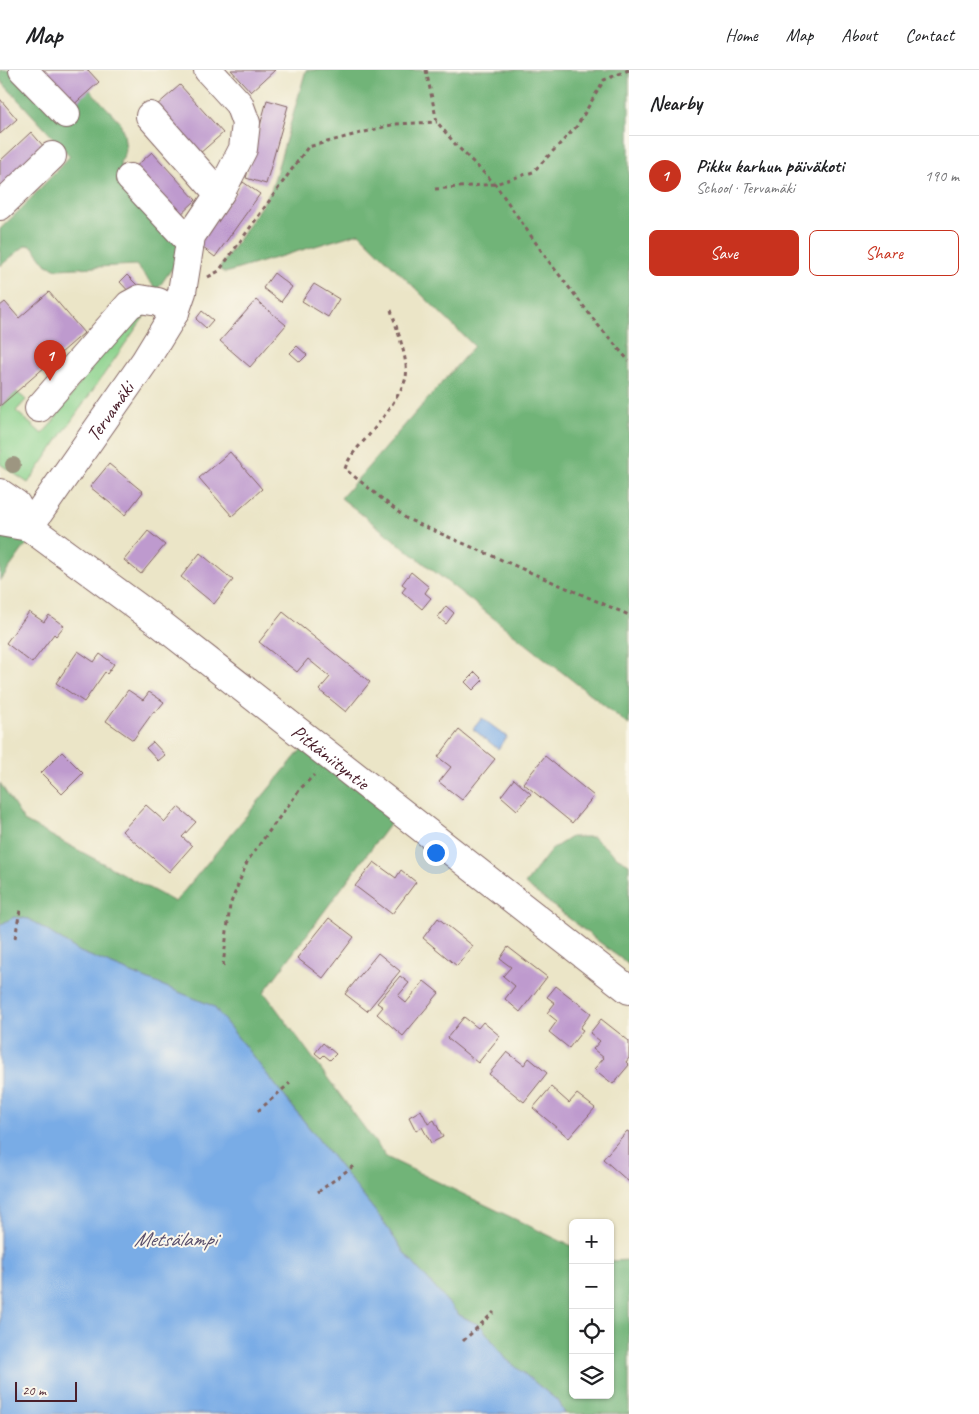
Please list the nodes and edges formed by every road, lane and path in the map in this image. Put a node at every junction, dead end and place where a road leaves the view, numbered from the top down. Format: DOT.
graph roads {
  1 [pos="23,70"];
  2 [pos="208,70"];
  3 [pos="426,70"];
  4 [pos="629,70"];
  5 [pos="66,114"];
  6 [pos="150,116"];
  7 [pos="436,122"];
  8 [pos="52,156"];
  9 [pos="130,178"];
  10 [pos="496,184"];
  11 [pos="435,189"];
  12 [pos="219,194"];
  13 [pos="0,206"];
  14 [pos="190,242"];
  15 [pos="178,302"];
  16 [pos="391,310"];
  17 [pos="629,360"];
  18 [pos="39,408"];
  19 [pos="0,493"];
  20 [pos="0,522"];
  21 [pos="29,527"];
  22 [pos="629,614"];
  23 [pos="333,757"];
  24 [pos="20,910"];
  25 [pos="15,938"];
  26 [pos="223,966"];
  27 [pos="629,990"];
  28 [pos="290,1082"];
  29 [pos="258,1111"];
  30 [pos="356,1164"];
  31 [pos="318,1192"];
  32 [pos="494,1312"];
  33 [pos="462,1341"];
  1 -- 5 [label="street"];
  2 -- 12 [label="street"];
  3 -- 7 [label="path"];
  4 -- 10 [label="path"];
  6 -- 12 [label="street"];
  7 -- 10 [label="path"];
  7 -- 15 [label="path"];
  8 -- 13 [label="street"];
  9 -- 14 [label="street"];
  10 -- 11 [label="path"];
  10 -- 17 [label="path"];
  12 -- 14 [label="street"];
  14 -- 15 [label="street"];
  15 -- 18 [label="street"];
  15 -- 21 [label="street, Tervamäki"];
  16 -- 22 [label="path"];
  19 -- 21 [label="street, Pitkäniityntie"];
  20 -- 21 [label="street, Pitkäniityntie"];
  21 -- 23 [label="street, Pitkäniityntie"];
  23 -- 26 [label="path"];
  23 -- 27 [label="street, Pitkäniityntie"];
  24 -- 25 [label="path"];
  28 -- 29 [label="path"];
  30 -- 31 [label="path"];
  32 -- 33 [label="path"];
}
